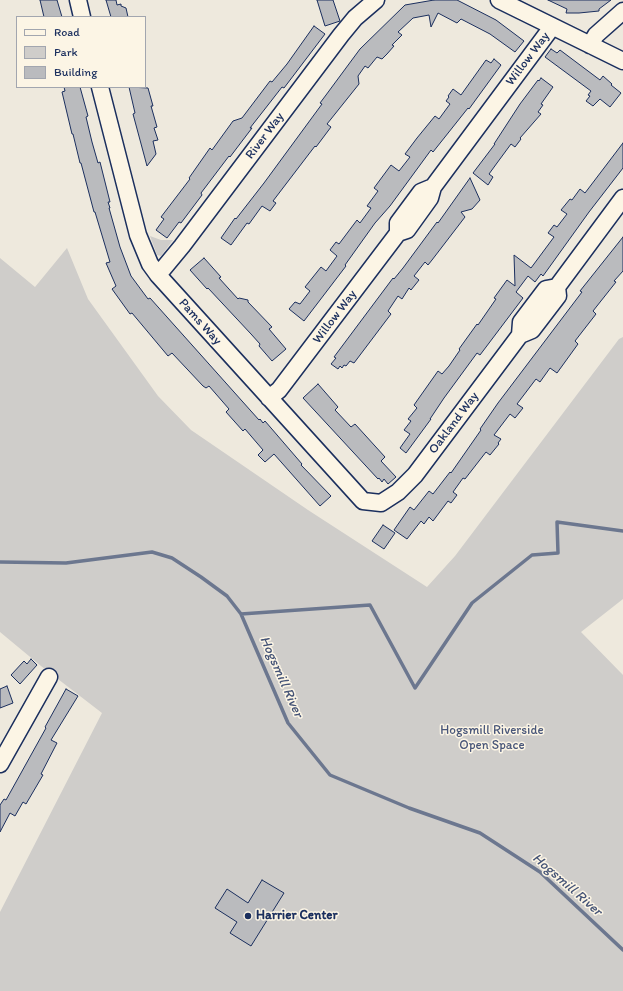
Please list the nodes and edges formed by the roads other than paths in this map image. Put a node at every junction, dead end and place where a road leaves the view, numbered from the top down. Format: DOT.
graph roads {
  1 [pos="78,0"];
  2 [pos="376,0"];
  3 [pos="499,0"];
  4 [pos="623,11"];
  5 [pos="82,16"];
  6 [pos="552,27"];
  7 [pos="590,45"];
  8 [pos="623,61"];
  9 [pos="100,88"];
  10 [pos="623,198"];
  11 [pos="158,275"];
  12 [pos="269,398"];
  13 [pos="381,503"];
  14 [pos="49,677"];
  15 [pos="3,752"];
  1 -- 5 [label="street"];
  2 -- 11 [label="street, River Way"];
  3 -- 6 [label="street"];
  4 -- 7 [label="street"];
  6 -- 7 [label="street"];
  6 -- 12 [label="street, Willow Way"];
  7 -- 8 [label="street"];
  9 -- 11 [label="street, Pams Way"];
  10 -- 13 [label="street, Oakland Way"];
  11 -- 12 [label="street, Pams Way"];
  12 -- 13 [label="street, Pams Way"];
  14 -- 15 [label="street"];
}
